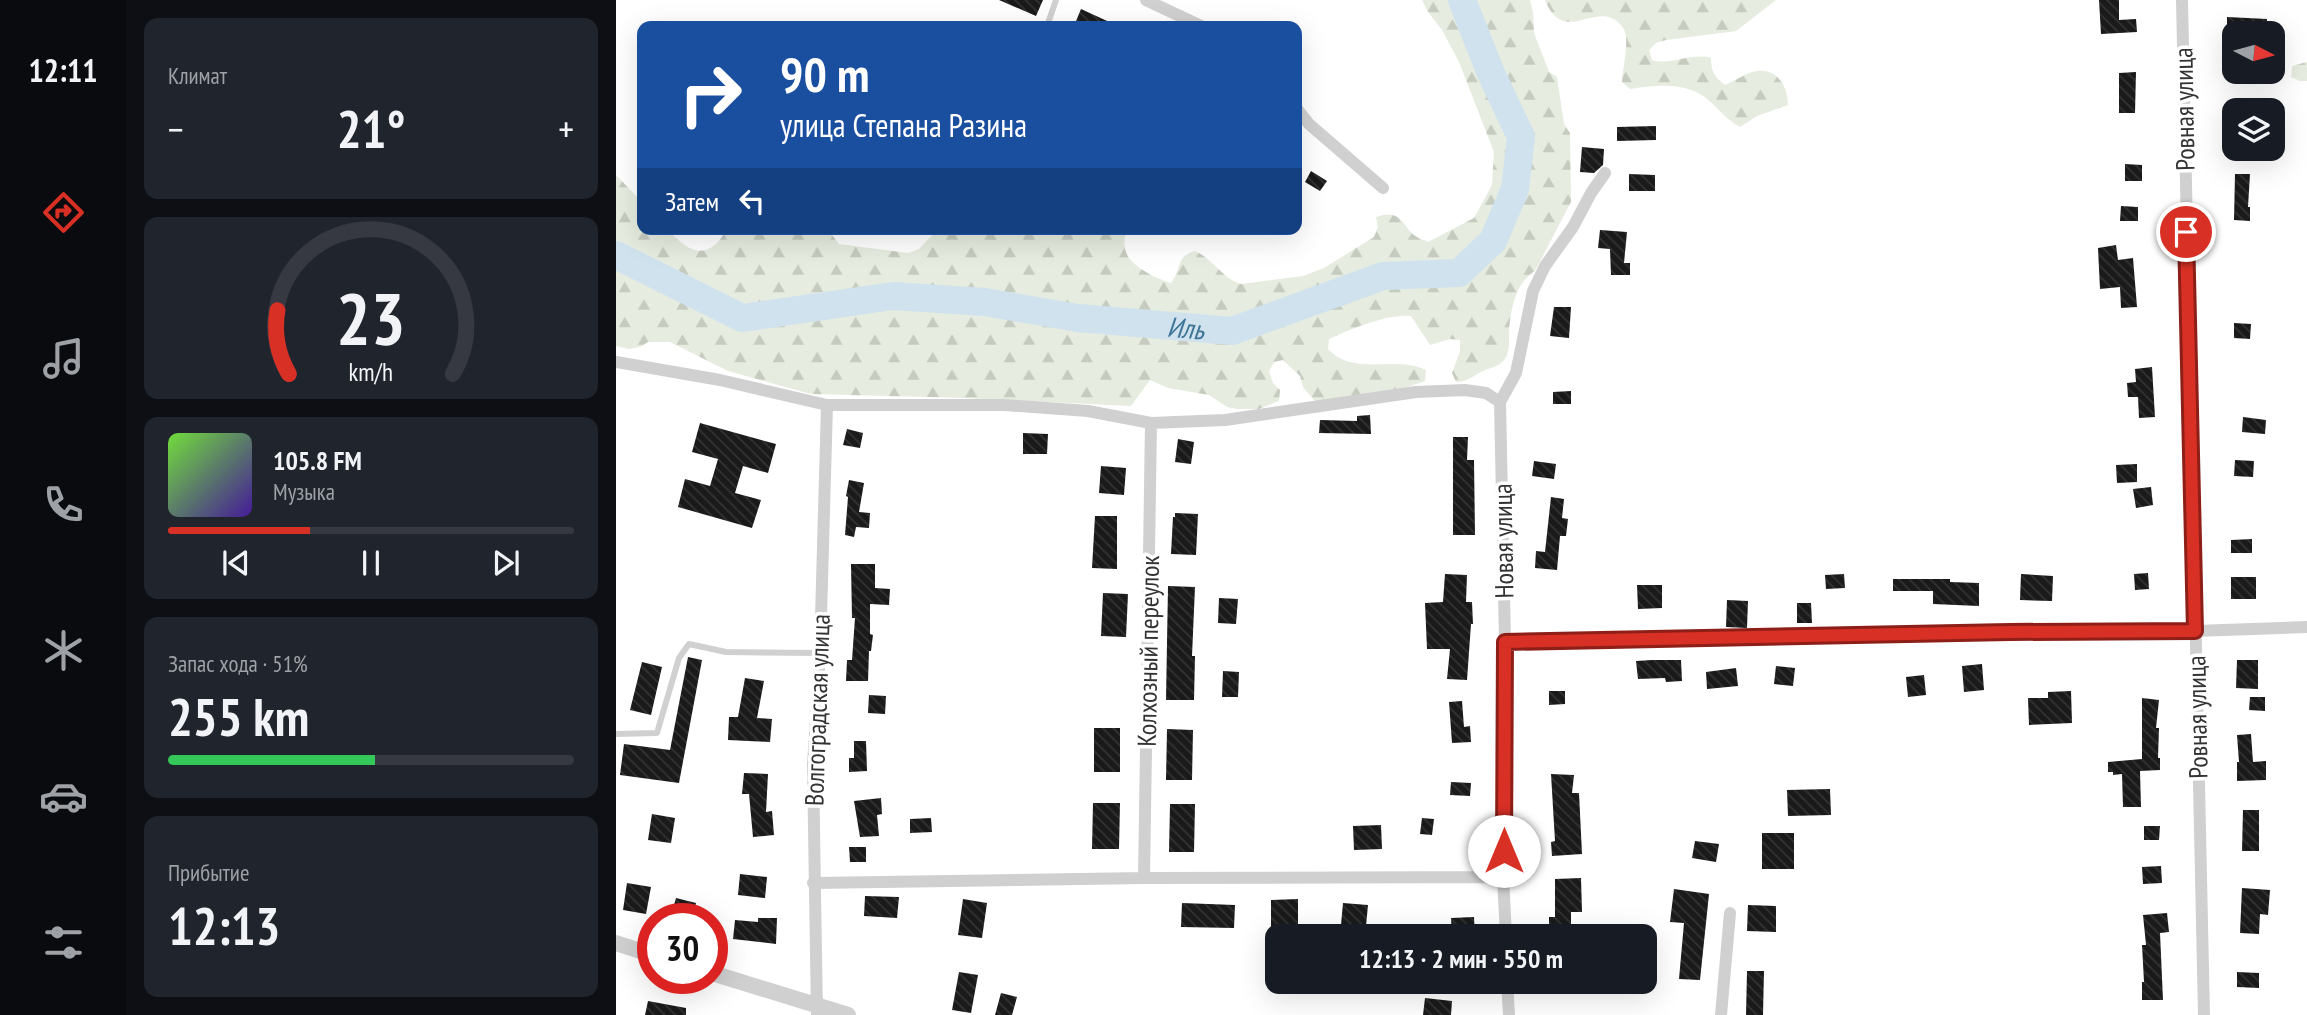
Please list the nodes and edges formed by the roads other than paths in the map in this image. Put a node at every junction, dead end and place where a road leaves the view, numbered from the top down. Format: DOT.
graph roads {
  1 [pos="1056,0"];
  2 [pos="1146,0"];
  3 [pos="2182,0"];
  4 [pos="1048,21"];
  5 [pos="1190,21"];
  6 [pos="1302,115"];
  7 [pos="1605,173"];
  8 [pos="1382,188"];
  9 [pos="616,362"];
  10 [pos="1500,401"];
  11 [pos="827,405"];
  12 [pos="1151,423"];
  13 [pos="2307,627"];
  14 [pos="2195,631"];
  15 [pos="1505,642"];
  16 [pos="820,653"];
  17 [pos="616,734"];
  18 [pos="1503,877"];
  19 [pos="1144,878"];
  20 [pos="813,883"];
  21 [pos="1730,913"];
  22 [pos="1505,924"];
  23 [pos="616,943"];
  24 [pos="637,949"];
  25 [pos="728,979"];
  26 [pos="1507,994"];
  27 [pos="817,1010"];
  28 [pos="848,1015"];
  29 [pos="1508,1015"];
  30 [pos="1721,1015"];
  31 [pos="2204,1015"];
  1 -- 4 [label="lane"];
  2 -- 5 [label="street"];
  3 -- 14 [label="street, Ровная улица"];
  6 -- 8 [label="street"];
  7 -- 10 [label="street, Новая улица"];
  9 -- 11 [label="street"];
  10 -- 12 [label="street"];
  10 -- 15 [label="street, Новая улица"];
  11 -- 12 [label="street"];
  11 -- 16 [label="street, Волгоградская улица"];
  12 -- 19 [label="street, Колхозный переулок"];
  13 -- 14 [label="street"];
  14 -- 15 [label="street"];
  14 -- 31 [label="street, Ровная улица"];
  15 -- 18 [label="street, Новая улица"];
  16 -- 17 [label="lane"];
  16 -- 20 [label="street, Волгоградская улица"];
  18 -- 19 [label="street"];
  18 -- 22 [label="street, Новая улица"];
  19 -- 20 [label="street"];
  20 -- 27 [label="street, Волгоградская улица"];
  21 -- 30 [label="street"];
  23 -- 24 [label="street"];
  25 -- 27 [label="street"];
  26 -- 29 [label="street"];
  27 -- 28 [label="street"];
}
